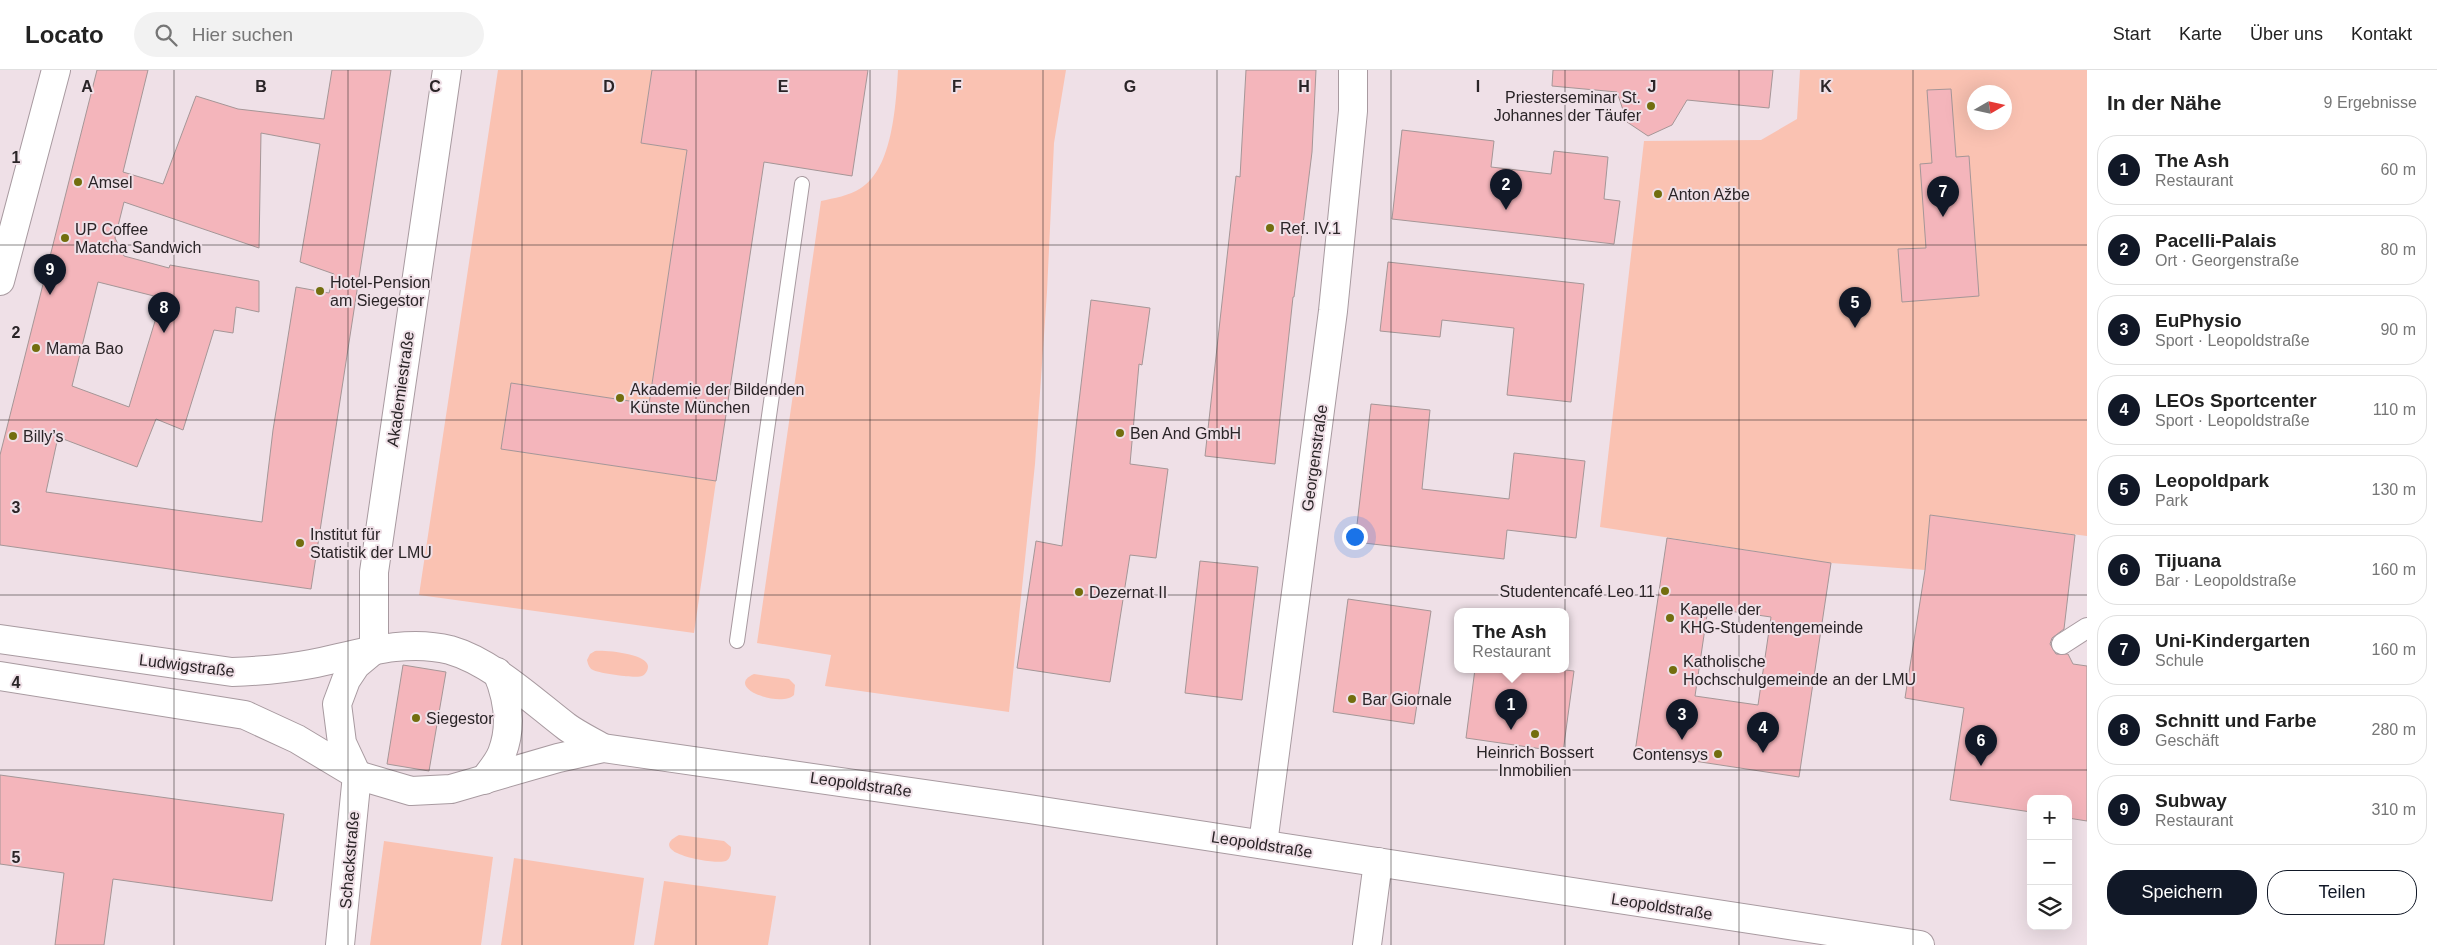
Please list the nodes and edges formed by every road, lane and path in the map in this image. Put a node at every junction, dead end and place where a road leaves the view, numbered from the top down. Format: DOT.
graph roads {
  1 [pos="56,70"];
  2 [pos="447,70"];
  3 [pos="1353,70"];
  4 [pos="802,184"];
  5 [pos="0,281"];
  6 [pos="2087,628"];
  7 [pos="0,639"];
  8 [pos="738,641"];
  9 [pos="2062,644"];
  10 [pos="374,650"];
  11 [pos="497,672"];
  12 [pos="0,676"];
  13 [pos="603,748"];
  14 [pos="357,775"];
  15 [pos="484,780"];
  16 [pos="1263,844"];
  17 [pos="1378,862"];
  18 [pos="340,944"];
  19 [pos="1367,945"];
  20 [pos="1920,945"];
  1 -- 5 [label="main road"];
  2 -- 10 [label="main road, Akademiestraße"];
  3 -- 16 [label="main road, Georgenstraße"];
  4 -- 8 [label="lane"];
  6 -- 9 [label="street"];
  7 -- 10 [label="main road, Ludwigstraße"];
  10 -- 11 [label="main road, Leopoldstraße"];
  10 -- 14 [label="main road"];
  11 -- 13 [label="main road, Leopoldstraße"];
  11 -- 15 [label="main road"];
  12 -- 14 [label="main road"];
  13 -- 15 [label="main road, Leopoldstraße"];
  13 -- 16 [label="main road, Leopoldstraße"];
  14 -- 15 [label="main road, Leopoldstraße"];
  14 -- 18 [label="main road, Schackstraße"];
  16 -- 17 [label="main road, Leopoldstraße"];
  17 -- 19 [label="main road"];
  17 -- 20 [label="main road, Leopoldstraße"];
}
